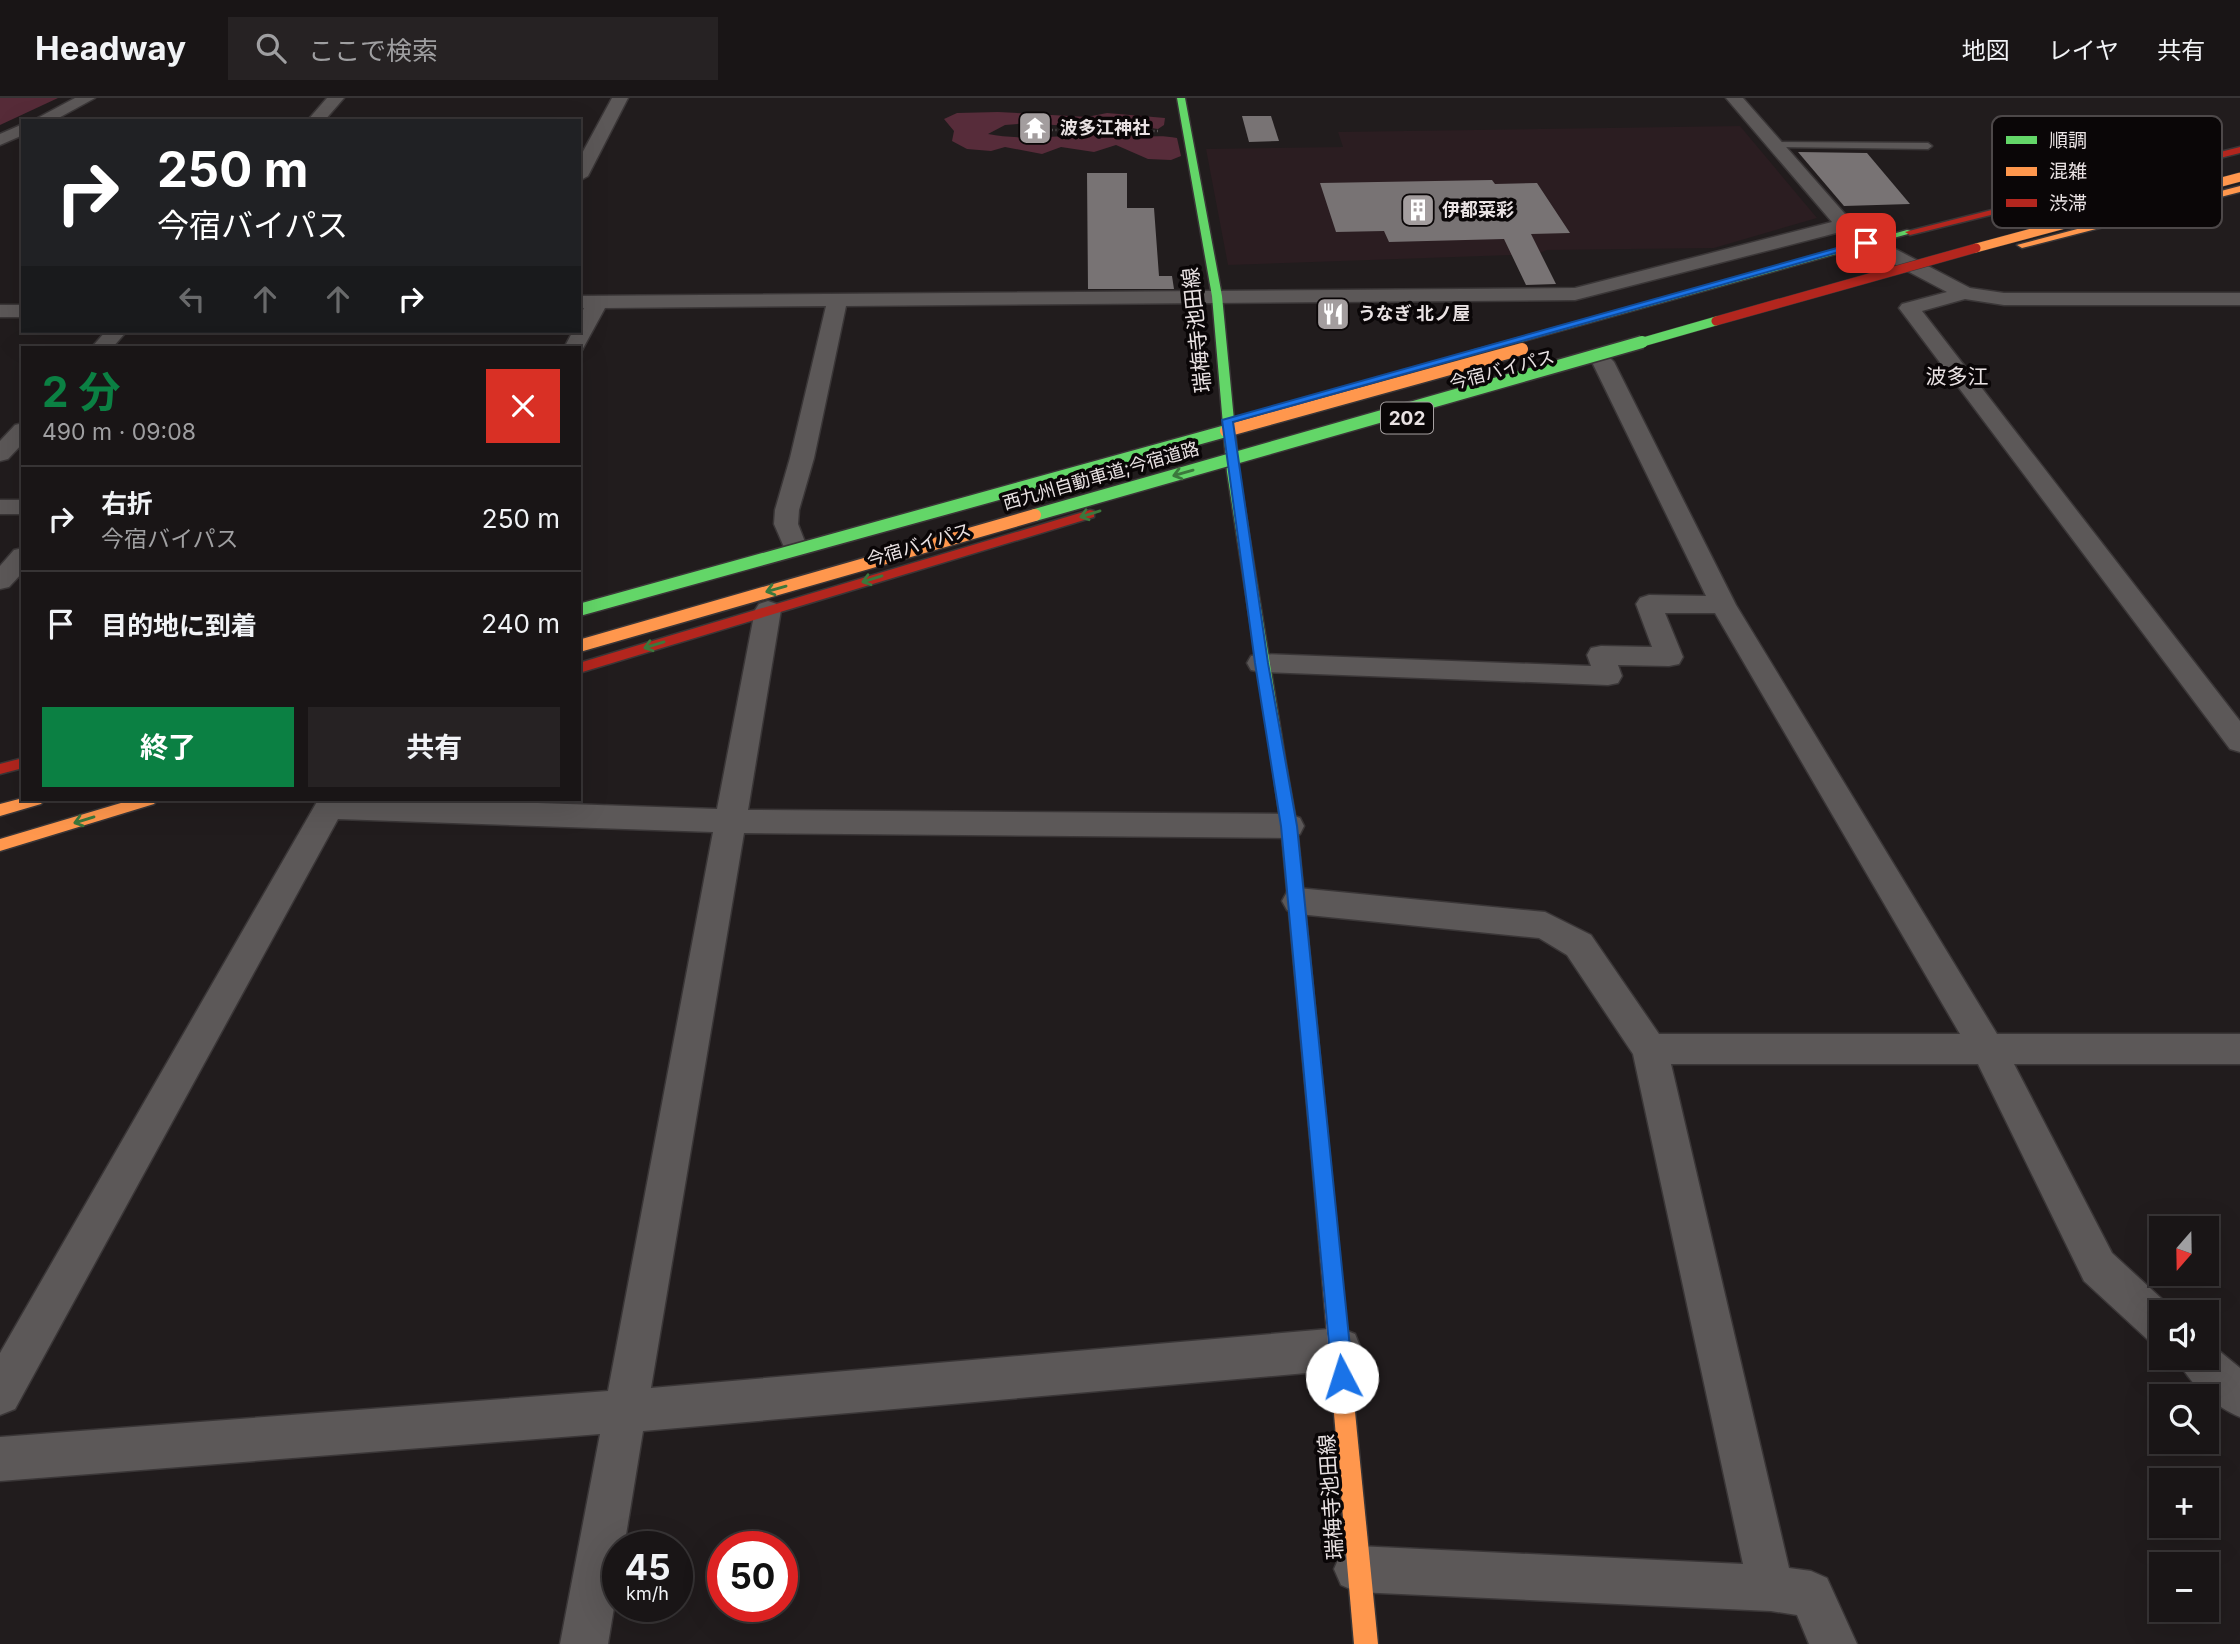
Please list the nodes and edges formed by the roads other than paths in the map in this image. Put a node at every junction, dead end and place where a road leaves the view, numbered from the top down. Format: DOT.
graph roads {
  1 [pos="87,98"];
  2 [pos="336,98"];
  3 [pos="620,98"];
  4 [pos="1181,98"];
  5 [pos="1734,98"];
  6 [pos="44,119"];
  7 [pos="316,119"];
  8 [pos="21,130"];
  9 [pos="0,140"];
  10 [pos="1774,144"];
  11 [pos="1928,146"];
  12 [pos="2240,152"];
  13 [pos="2222,156"];
  14 [pos="2222,157"];
  15 [pos="581,172"];
  16 [pos="2240,177"];
  17 [pos="2222,182"];
  18 [pos="2240,189"];
  19 [pos="2222,194"];
  20 [pos="1992,212"];
  21 [pos="1992,218"];
  22 [pos="1844,225"];
  23 [pos="2047,228"];
  24 [pos="2090,228"];
  25 [pos="1866,243"];
  26 [pos="1920,272"];
  27 [pos="1965,293"];
  28 [pos="1217,296"];
  29 [pos="2240,299"];
  30 [pos="589,301"];
  31 [pos="837,301"];
  32 [pos="0,311"];
  33 [pos="21,311"];
  34 [pos="581,326"];
  35 [pos="115,333"];
  36 [pos="103,346"];
  37 [pos="1603,362"];
  38 [pos="1227,420"];
  39 [pos="21,432"];
  40 [pos="0,454"];
  41 [pos="1233,472"];
  42 [pos="0,507"];
  43 [pos="21,507"];
  44 [pos="793,542"];
  45 [pos="21,558"];
  46 [pos="0,581"];
  47 [pos="581,599"];
  48 [pos="1723,605"];
  49 [pos="581,609"];
  50 [pos="768,610"];
  51 [pos="581,645"];
  52 [pos="1261,663"];
  53 [pos="581,667"];
  54 [pos="2240,742"];
  55 [pos="21,752"];
  56 [pos="0,757"];
  57 [pos="21,764"];
  58 [pos="0,769"];
  59 [pos="32,801"];
  60 [pos="146,801"];
  61 [pos="331,803"];
  62 [pos="0,810"];
  63 [pos="729,821"];
  64 [pos="1289,826"];
  65 [pos="0,845"];
  66 [pos="1297,901"];
  67 [pos="1650,1049"];
  68 [pos="2240,1049"];
  69 [pos="1989,1051"];
  70 [pos="2149,1314"];
  71 [pos="1340,1349"];
  72 [pos="2211,1370"];
  73 [pos="0,1394"];
  74 [pos="2240,1396"];
  75 [pos="627,1411"];
  76 [pos="0,1459"];
  77 [pos="1357,1569"];
  78 [pos="1771,1588"];
  79 [pos="584,1644"];
  80 [pos="1366,1644"];
  81 [pos="1833,1644"];
  1 -- 6 [label="street"];
  2 -- 7 [label="street"];
  3 -- 15 [label="street"];
  4 -- 28 [label="main road, 瑞梅寺池田線"];
  5 -- 10 [label="street"];
  8 -- 9 [label="street"];
  10 -- 11 [label="lane"];
  10 -- 22 [label="street"];
  12 -- 13 [label="main road, 今宿バイパス / 202"];
  12 -- 14 [label="main road, 西九州自動車道;今宿道路, bridge"];
  16 -- 17 [label="main road, 西九州自動車道;今宿道路, one-way, bridge"];
  18 -- 19 [label="main road, 今宿バイパス / 202"];
  20 -- 25 [label="main road, 今宿バイパス / 202"];
  21 -- 49 [label="main road, 西九州自動車道;今宿道路, bridge"];
  22 -- 25 [label="street"];
  22 -- 28 [label="street"];
  23 -- 51 [label="main road, 西九州自動車道;今宿道路, one-way, bridge"];
  24 -- 26 [label="main road, 今宿バイパス / 202"];
  25 -- 26 [label="street"];
  25 -- 38 [label="main road, 今宿バイパス / 202"];
  26 -- 27 [label="street"];
  26 -- 37 [label="main road, 今宿バイパス / 202"];
  27 -- 29 [label="street"];
  27 -- 54 [label="street"];
  28 -- 31 [label="street"];
  28 -- 38 [label="main road, 瑞梅寺池田線"];
  30 -- 31 [label="street"];
  30 -- 34 [label="street"];
  31 -- 44 [label="street"];
  32 -- 33 [label="street"];
  35 -- 36 [label="street"];
  37 -- 41 [label="main road, 今宿バイパス / 202"];
  37 -- 48 [label="street"];
  38 -- 41 [label="main road, 瑞梅寺池田線"];
  38 -- 44 [label="main road, 今宿バイパス / 202"];
  39 -- 40 [label="street"];
  41 -- 50 [label="main road, 今宿バイパス / 202, one-way"];
  41 -- 52 [label="main road, 瑞梅寺池田線"];
  42 -- 43 [label="street"];
  44 -- 47 [label="main road, 今宿バイパス / 202"];
  45 -- 46 [label="street"];
  48 -- 52 [label="street"];
  48 -- 69 [label="street"];
  50 -- 53 [label="main road, 今宿バイパス / 202, one-way"];
  50 -- 63 [label="street"];
  52 -- 64 [label="main road, 瑞梅寺池田線"];
  55 -- 56 [label="main road"];
  57 -- 58 [label="main road"];
  59 -- 62 [label="main road"];
  60 -- 65 [label="main road, one-way"];
  61 -- 63 [label="street"];
  61 -- 73 [label="street"];
  63 -- 64 [label="street"];
  63 -- 75 [label="street"];
  64 -- 66 [label="main road, 瑞梅寺池田線"];
  66 -- 67 [label="street"];
  66 -- 71 [label="main road, 瑞梅寺池田線"];
  67 -- 69 [label="street"];
  67 -- 78 [label="street"];
  68 -- 69 [label="street"];
  69 -- 70 [label="street"];
  71 -- 75 [label="street"];
  71 -- 77 [label="main road, 瑞梅寺池田線"];
  72 -- 74 [label="street"];
  75 -- 76 [label="street"];
  75 -- 79 [label="street"];
  77 -- 78 [label="street"];
  77 -- 80 [label="main road, 瑞梅寺池田線"];
  78 -- 81 [label="street"];
}
